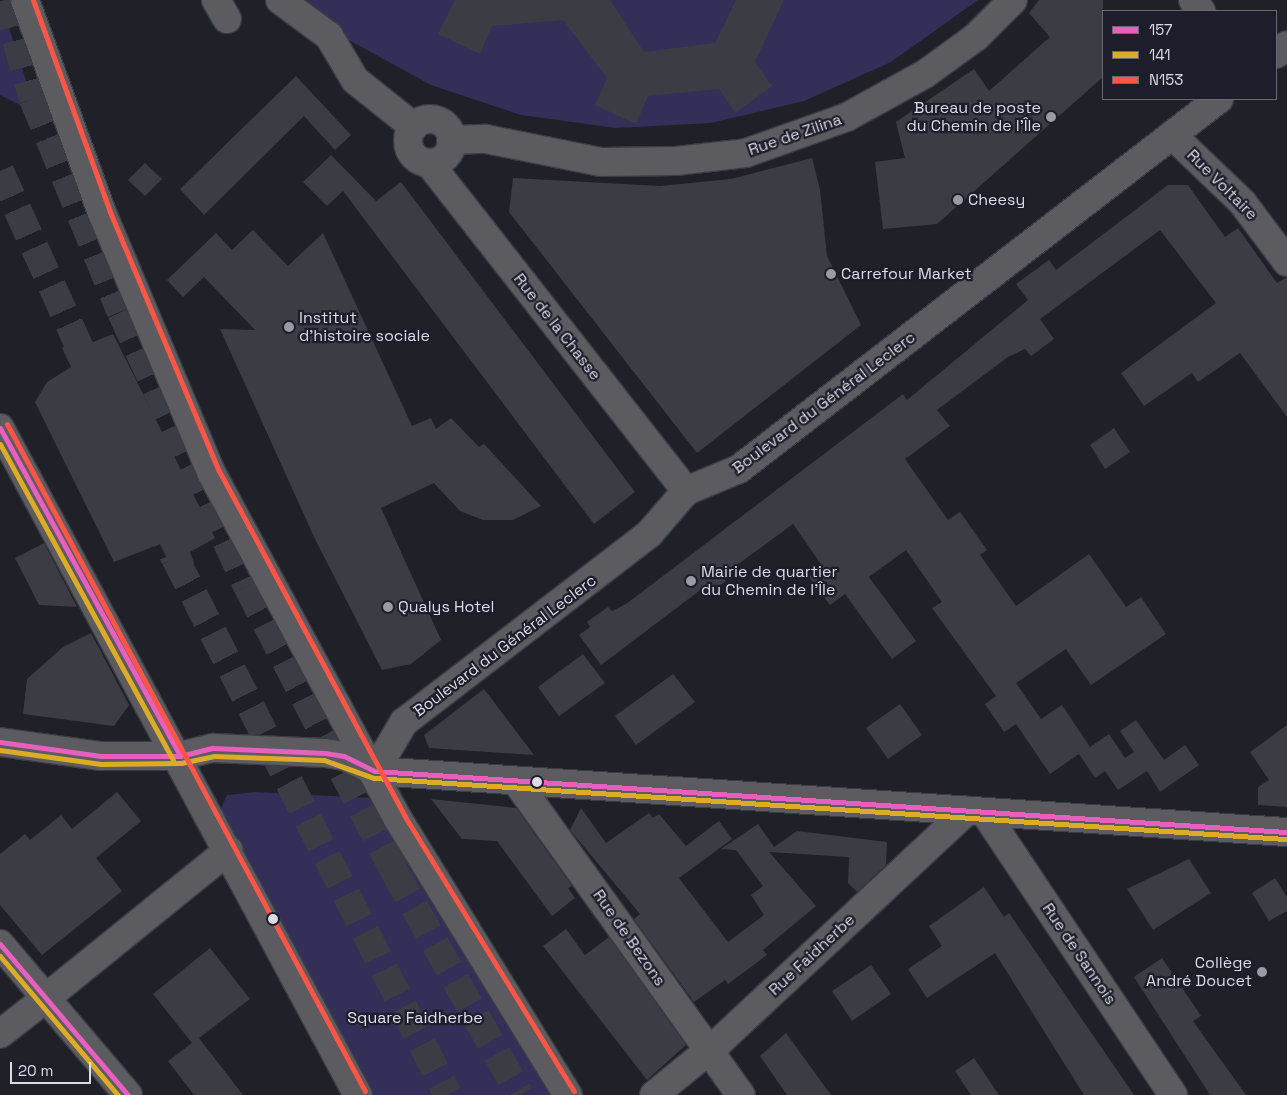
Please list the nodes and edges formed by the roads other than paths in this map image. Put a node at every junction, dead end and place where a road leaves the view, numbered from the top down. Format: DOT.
graph roads {
  1 [pos="25,0"];
  2 [pos="280,0"];
  3 [pos="1014,0"];
  4 [pos="1192,0"];
  5 [pos="1200,10"];
  6 [pos="1287,45"];
  7 [pos="1277,53"];
  8 [pos="1218,100"];
  9 [pos="414,127"];
  10 [pos="1172,135"];
  11 [pos="452,140"];
  12 [pos="429,163"];
  13 [pos="1287,262"];
  14 [pos="0,428"];
  15 [pos="686,491"];
  16 [pos="0,742"];
  17 [pos="180,756"];
  18 [pos="375,771"];
  19 [pos="516,781"];
  20 [pos="976,812"];
  21 [pos="1287,832"];
  22 [pos="229,850"];
  23 [pos="0,944"];
  24 [pos="46,998"];
  25 [pos="0,1034"];
  26 [pos="709,1051"];
  27 [pos="128,1095"];
  28 [pos="358,1095"];
  29 [pos="568,1095"];
  30 [pos="654,1095"];
  31 [pos="741,1095"];
  32 [pos="1173,1095"];
  1 -- 18 [label="street"];
  2 -- 9 [label="street"];
  3 -- 11 [label="street, Rue de Zilina"];
  4 -- 5 [label="street"];
  6 -- 7 [label="street"];
  8 -- 10 [label="street, Boulevard du Général Leclerc"];
  9 -- 11 [label="street"];
  9 -- 12 [label="street"];
  10 -- 13 [label="street, Rue Voltaire"];
  10 -- 15 [label="street, Boulevard du Général Leclerc"];
  11 -- 12 [label="street"];
  12 -- 15 [label="street, Rue de la Chasse"];
  14 -- 17 [label="street"];
  15 -- 18 [label="street, Boulevard du Général Leclerc"];
  16 -- 17 [label="street"];
  17 -- 18 [label="street"];
  17 -- 22 [label="street"];
  18 -- 19 [label="street"];
  18 -- 29 [label="street"];
  19 -- 20 [label="street"];
  19 -- 26 [label="street, Rue de Bezons"];
  20 -- 21 [label="street"];
  20 -- 26 [label="street, Rue Faidherbe"];
  20 -- 32 [label="street, Rue de Sannois"];
  22 -- 24 [label="street"];
  22 -- 28 [label="street"];
  23 -- 24 [label="street"];
  24 -- 25 [label="street"];
  24 -- 27 [label="street"];
  26 -- 30 [label="street, Rue Faidherbe"];
  26 -- 31 [label="street, Rue de Bezons"];
}
